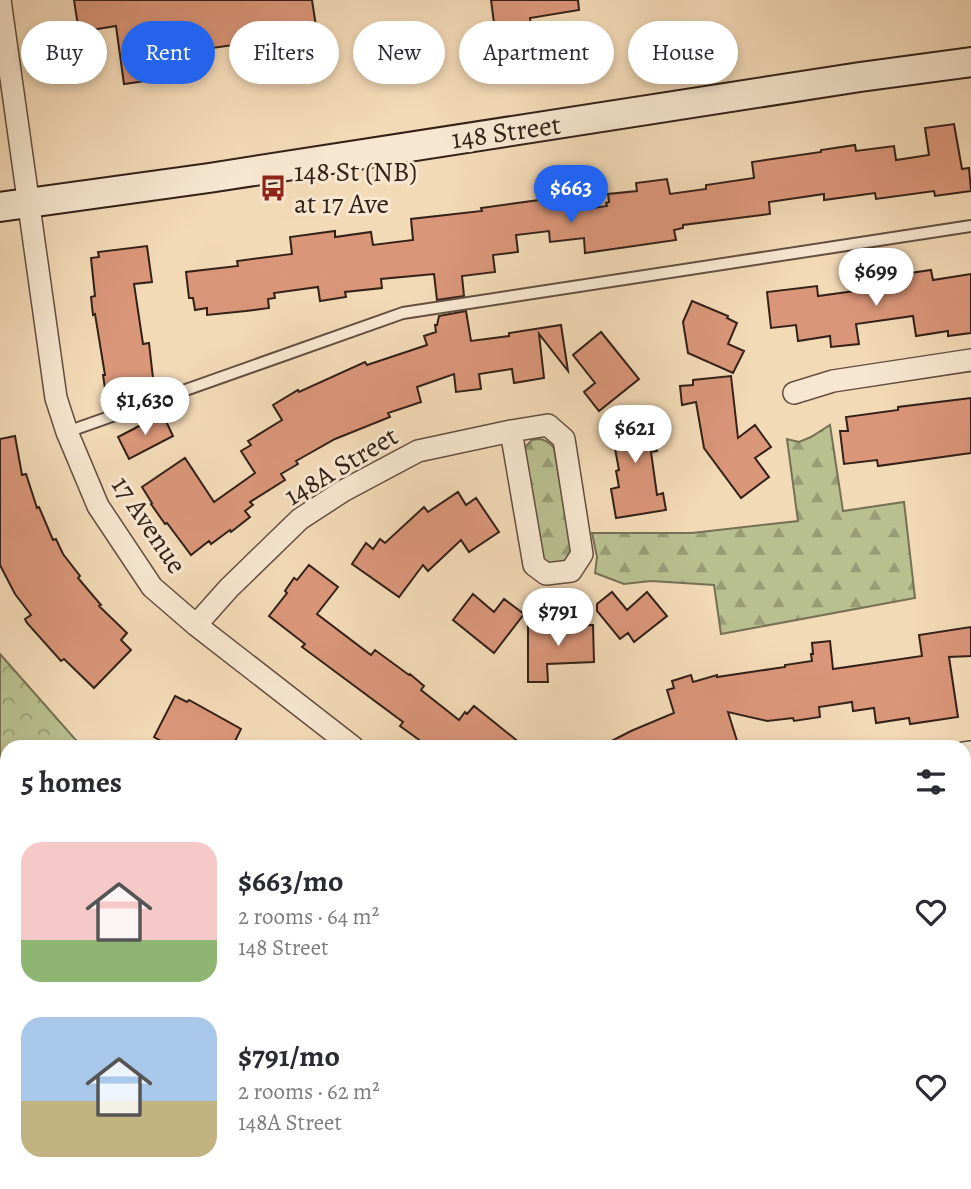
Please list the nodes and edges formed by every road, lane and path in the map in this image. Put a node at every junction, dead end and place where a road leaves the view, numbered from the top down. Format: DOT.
graph roads {
  1 [pos="0,0"];
  2 [pos="971,62"];
  3 [pos="28,203"];
  4 [pos="0,207"];
  5 [pos="971,226"];
  6 [pos="971,360"];
  7 [pos="794,393"];
  8 [pos="511,431"];
  9 [pos="66,432"];
  10 [pos="197,625"];
  11 [pos="343,740"];
  1 -- 3 [label="street, 17 Avenue"];
  2 -- 3 [label="main road, 148 Street"];
  3 -- 4 [label="main road, 148 Street"];
  3 -- 9 [label="street, 17 Avenue"];
  5 -- 9 [label="lane"];
  6 -- 7 [label="street"];
  8 -- 8 [label="street, 148A Street"];
  8 -- 10 [label="street, 148A Street"];
  9 -- 10 [label="street, 17 Avenue"];
  10 -- 11 [label="street, 17 Avenue"];
}
